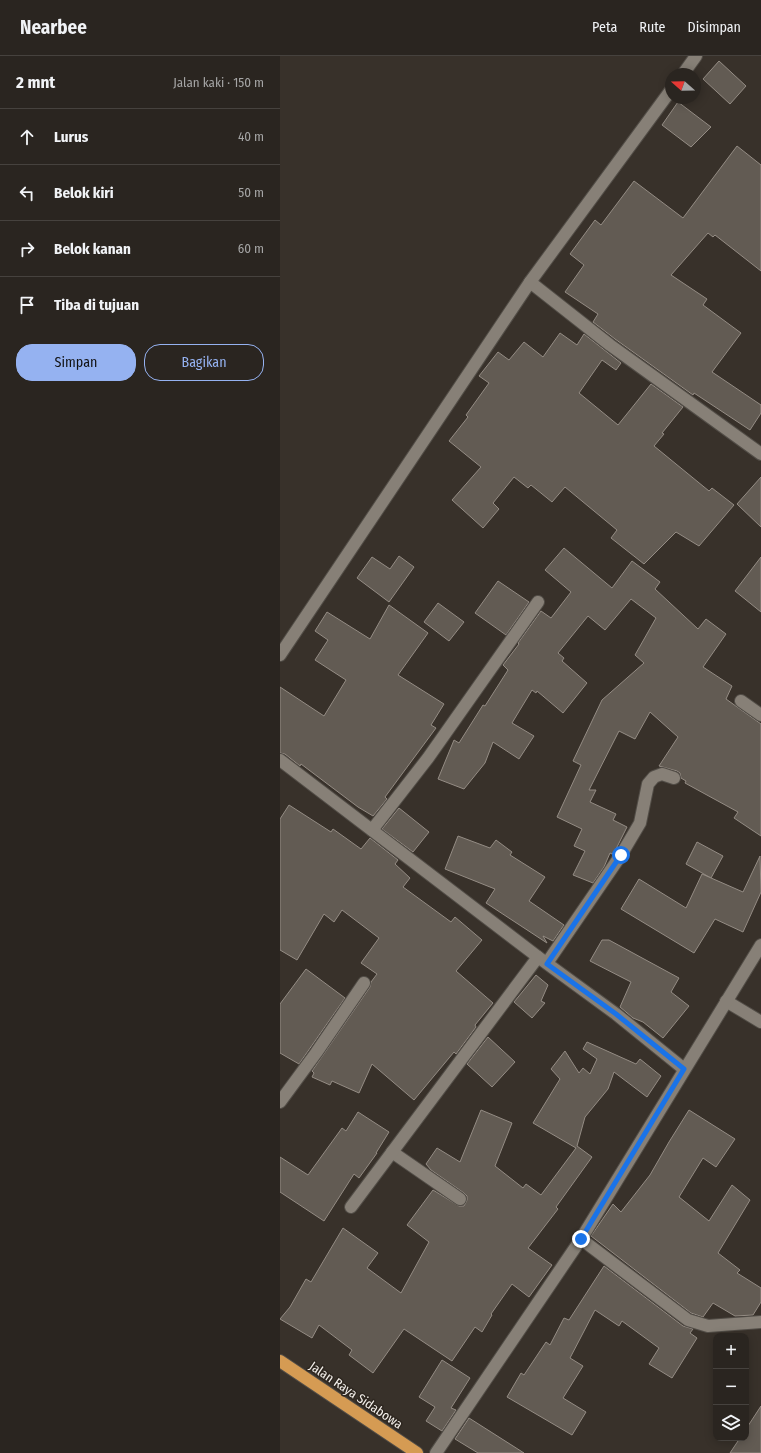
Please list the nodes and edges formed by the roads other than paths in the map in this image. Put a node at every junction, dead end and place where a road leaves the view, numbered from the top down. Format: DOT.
graph roads {
  1 [pos="696,56"];
  2 [pos="687,68"];
  3 [pos="665,98"];
  4 [pos="530,282"];
  5 [pos="761,454"];
  6 [pos="538,602"];
  7 [pos="280,655"];
  8 [pos="741,701"];
  9 [pos="761,715"];
  10 [pos="280,760"];
  11 [pos="674,778"];
  12 [pos="372,830"];
  13 [pos="761,946"];
  14 [pos="542,960"];
  15 [pos="364,983"];
  16 [pos="726,1001"];
  17 [pos="761,1022"];
  18 [pos="684,1069"];
  19 [pos="280,1102"];
  20 [pos="392,1152"];
  21 [pos="460,1199"];
  22 [pos="351,1207"];
  23 [pos="581,1239"];
  24 [pos="761,1322"];
  25 [pos="280,1361"];
  26 [pos="417,1453"];
  27 [pos="436,1453"];
  1 -- 2 [label="street"];
  3 -- 4 [label="street"];
  4 -- 5 [label="street"];
  4 -- 7 [label="street"];
  6 -- 12 [label="street"];
  8 -- 9 [label="street"];
  10 -- 12 [label="street"];
  11 -- 14 [label="street"];
  12 -- 14 [label="street"];
  13 -- 16 [label="street"];
  14 -- 18 [label="street"];
  14 -- 20 [label="street"];
  15 -- 19 [label="street"];
  16 -- 17 [label="street"];
  16 -- 18 [label="street"];
  18 -- 23 [label="street"];
  20 -- 21 [label="street"];
  20 -- 22 [label="street"];
  23 -- 24 [label="street"];
  23 -- 27 [label="street"];
  25 -- 26 [label="highway, Jalan Raya Sidabowa"];
}
